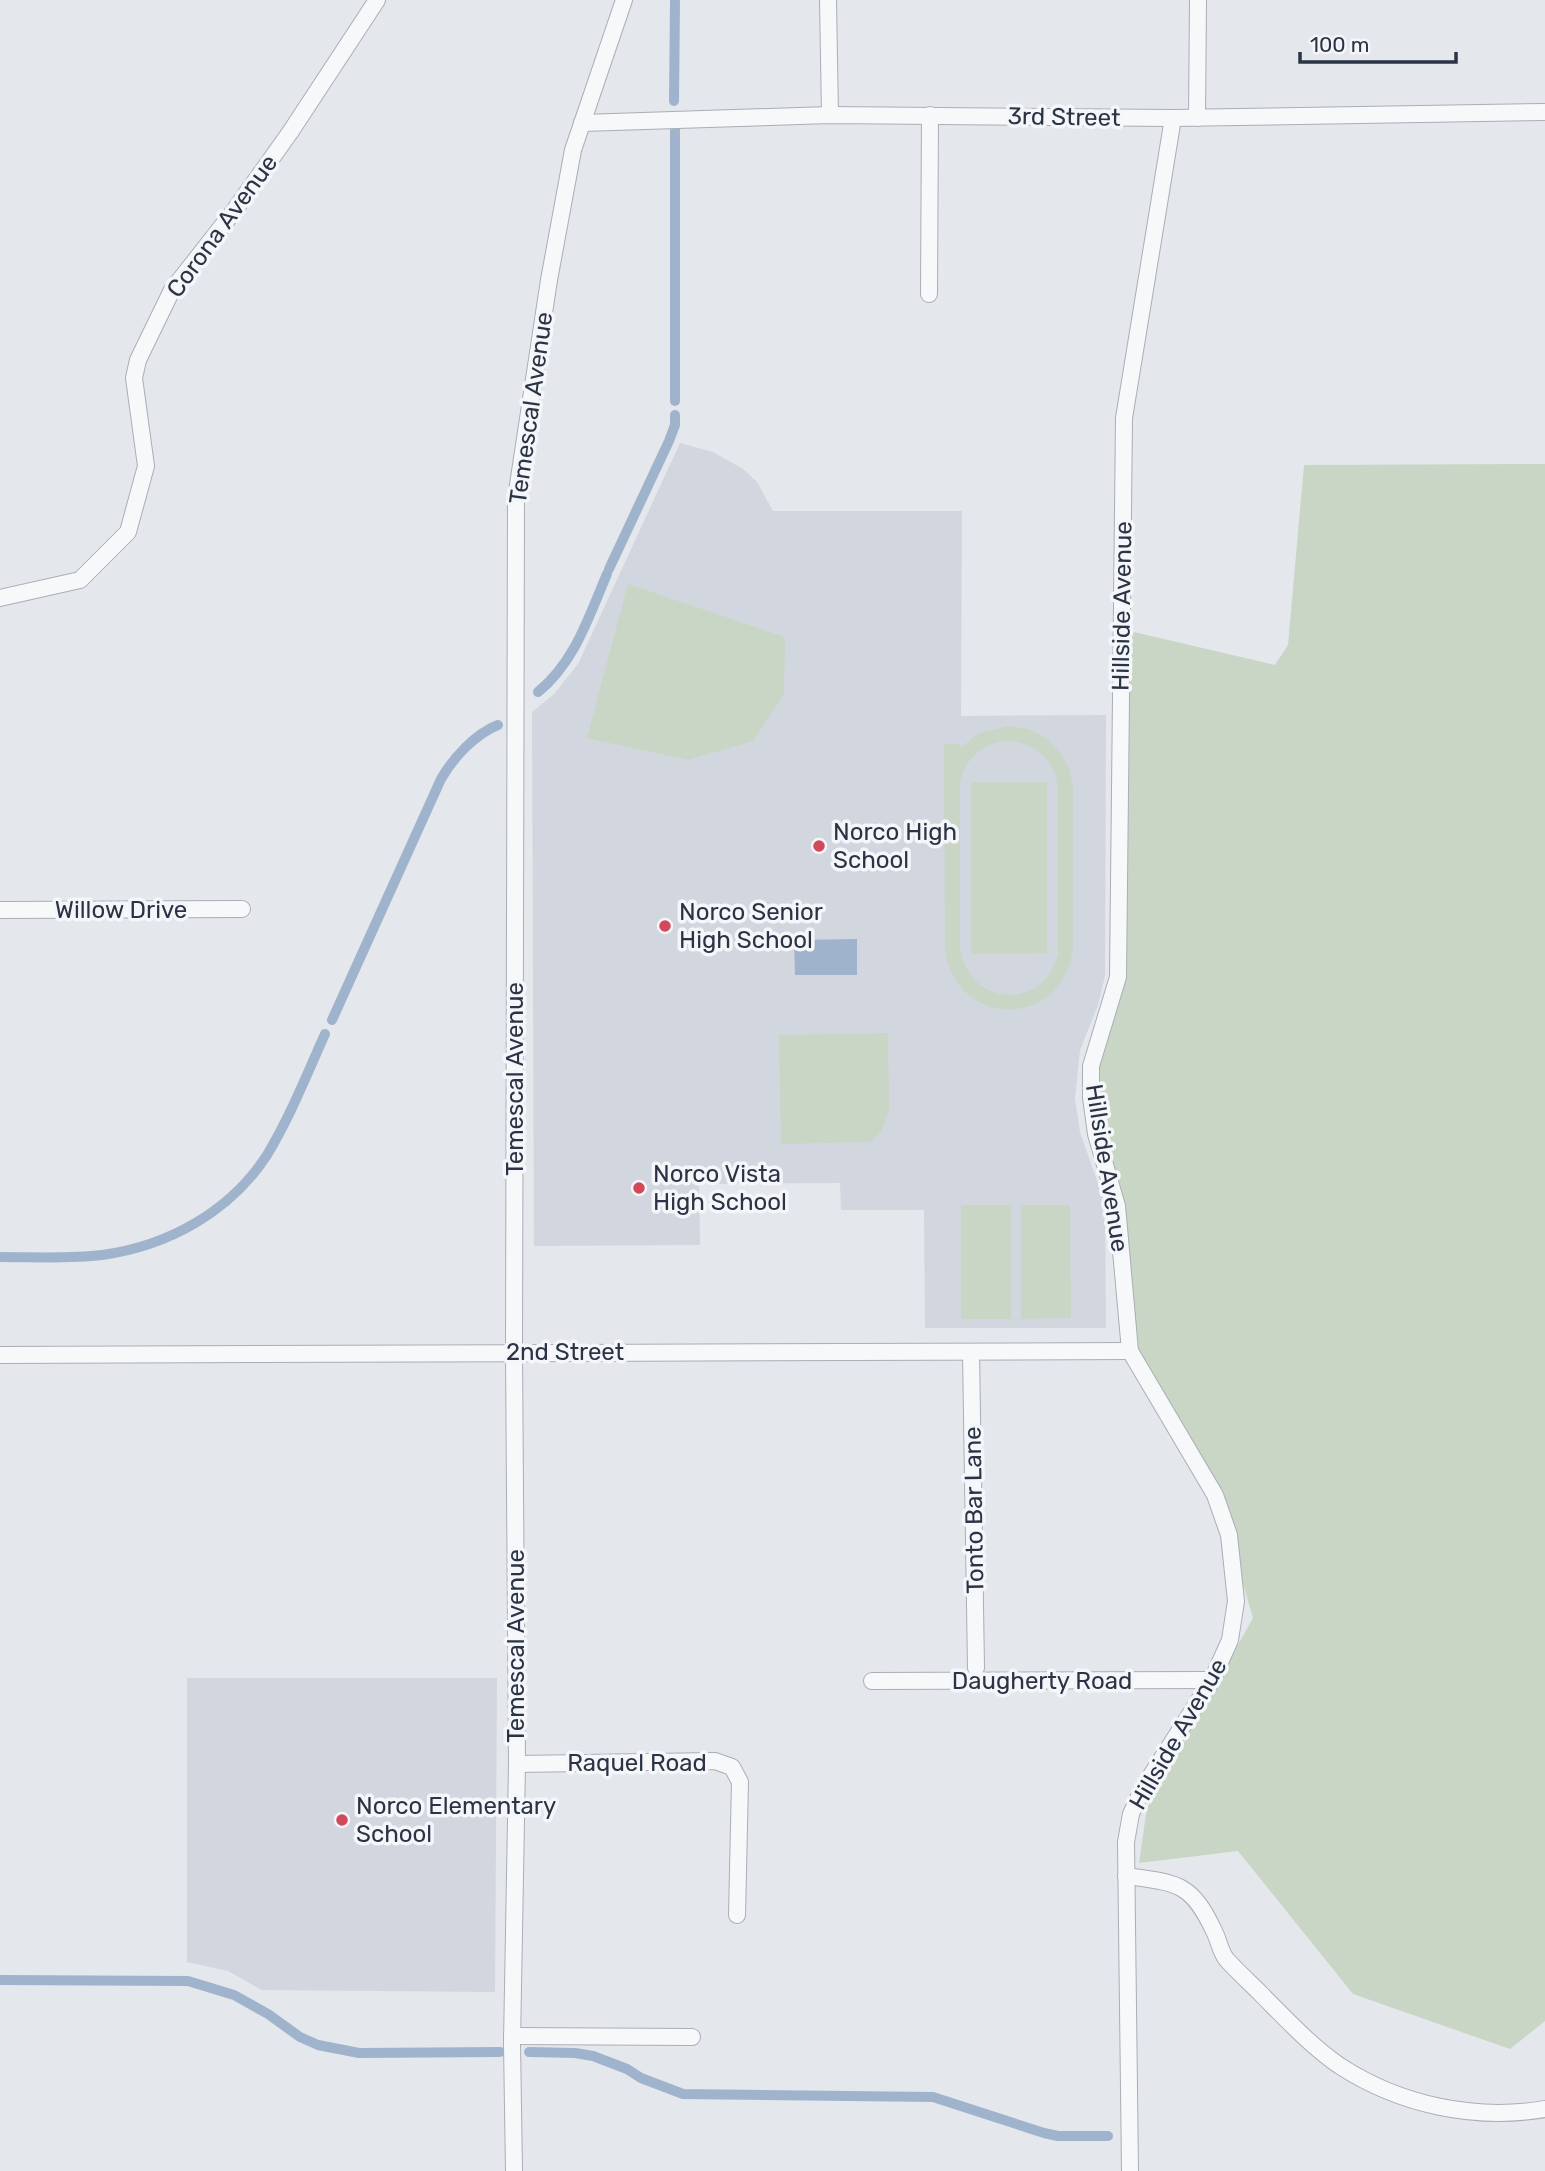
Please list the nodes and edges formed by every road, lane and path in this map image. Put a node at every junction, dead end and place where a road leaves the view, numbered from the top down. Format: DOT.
graph roads {
  1 [pos="377,0"];
  2 [pos="624,0"];
  3 [pos="828,0"];
  4 [pos="1198,0"];
  5 [pos="1545,112"];
  6 [pos="830,115"];
  7 [pos="930,115"];
  8 [pos="1173,118"];
  9 [pos="1197,118"];
  10 [pos="582,123"];
  11 [pos="929,294"];
  12 [pos="0,598"];
  13 [pos="242,909"];
  14 [pos="0,910"];
  15 [pos="1130,1351"];
  16 [pos="971,1352"];
  17 [pos="514,1353"];
  18 [pos="0,1355"];
  19 [pos="976,1668"];
  20 [pos="1212,1680"];
  21 [pos="872,1681"];
  22 [pos="517,1764"];
  23 [pos="1126,1876"];
  24 [pos="737,1915"];
  25 [pos="512,2036"];
  26 [pos="692,2037"];
  27 [pos="1545,2109"];
  28 [pos="514,2171"];
  29 [pos="1130,2171"];
  1 -- 12 [label="street, Corona Avenue"];
  2 -- 10 [label="street, Temescal Avenue"];
  3 -- 6 [label="street"];
  4 -- 9 [label="street"];
  5 -- 9 [label="street, 3rd Street"];
  6 -- 7 [label="street, 3rd Street"];
  6 -- 10 [label="street, 3rd Street"];
  7 -- 8 [label="street, 3rd Street"];
  7 -- 11 [label="street"];
  8 -- 9 [label="street, 3rd Street"];
  8 -- 15 [label="street, Hillside Avenue"];
  10 -- 17 [label="street, Temescal Avenue"];
  13 -- 14 [label="street, Willow Drive"];
  15 -- 16 [label="street, 2nd Street"];
  15 -- 20 [label="street, Hillside Avenue"];
  16 -- 17 [label="street, 2nd Street"];
  16 -- 19 [label="street, Tonto Bar Lane"];
  17 -- 18 [label="street, 2nd Street"];
  17 -- 22 [label="street, Temescal Avenue"];
  20 -- 21 [label="street, Daugherty Road"];
  20 -- 23 [label="street, Hillside Avenue"];
  22 -- 24 [label="street, Raquel Road"];
  22 -- 25 [label="street, Temescal Avenue"];
  23 -- 27 [label="street"];
  23 -- 29 [label="street, Hillside Avenue"];
  25 -- 26 [label="street"];
  25 -- 28 [label="street, Temescal Avenue"];
}
